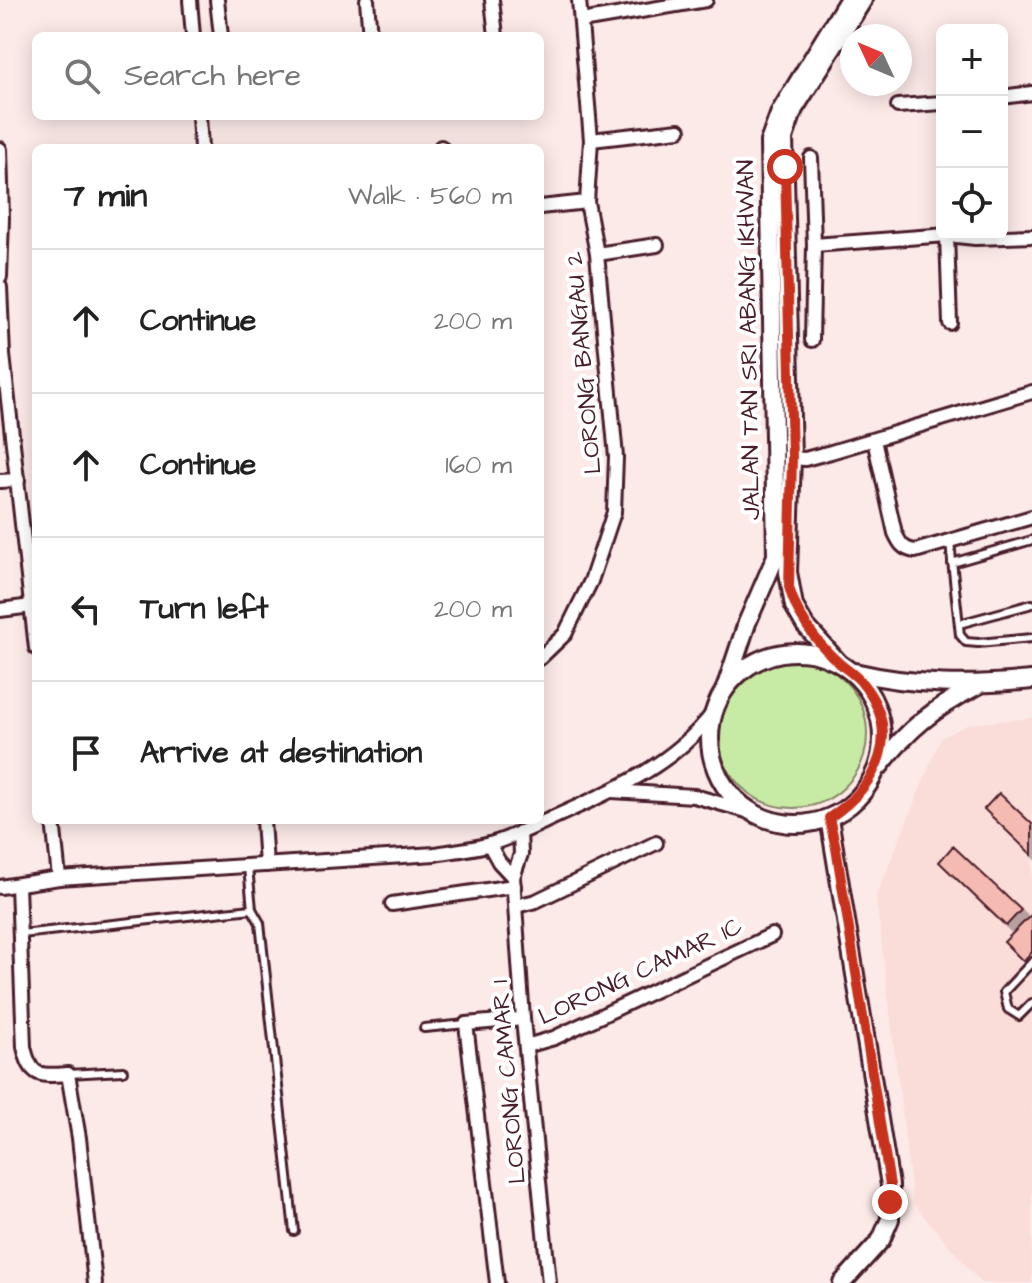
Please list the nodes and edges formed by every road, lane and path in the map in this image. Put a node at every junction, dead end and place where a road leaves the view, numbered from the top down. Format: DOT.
graph roads {
  1 [pos="190,0"];
  2 [pos="217,0"];
  3 [pos="367,0"];
  4 [pos="492,0"];
  5 [pos="579,0"];
  6 [pos="706,0"];
  7 [pos="848,0"];
  8 [pos="863,0"];
  9 [pos="581,21"];
  10 [pos="193,32"];
  11 [pos="221,32"];
  12 [pos="370,32"];
  13 [pos="496,32"];
  14 [pos="1032,93"];
  15 [pos="1008,96"];
  16 [pos="936,103"];
  17 [pos="898,106"];
  18 [pos="199,120"];
  19 [pos="679,130"];
  20 [pos="591,140"];
  21 [pos="201,144"];
  22 [pos="0,149"];
  23 [pos="811,158"];
  24 [pos="587,202"];
  25 [pos="544,207"];
  26 [pos="1,218"];
  27 [pos="936,236"];
  28 [pos="1008,236"];
  29 [pos="1032,236"];
  30 [pos="947,240"];
  31 [pos="657,245"];
  32 [pos="814,245"];
  33 [pos="597,254"];
  34 [pos="0,277"];
  35 [pos="0,287"];
  36 [pos="950,323"];
  37 [pos="812,340"];
  38 [pos="2,355"];
  39 [pos="1032,392"];
  40 [pos="874,440"];
  41 [pos="792,458"];
  42 [pos="18,480"];
  43 [pos="0,481"];
  44 [pos="1032,517"];
  45 [pos="1032,540"];
  46 [pos="950,541"];
  47 [pos="782,556"];
  48 [pos="952,563"];
  49 [pos="1032,604"];
  50 [pos="32,606"];
  51 [pos="0,610"];
  52 [pos="959,624"];
  53 [pos="1032,638"];
  54 [pos="544,654"];
  55 [pos="846,668"];
  56 [pos="1032,680"];
  57 [pos="978,685"];
  58 [pos="725,689"];
  59 [pos="713,713"];
  60 [pos="877,769"];
  61 [pos="612,791"];
  62 [pos="754,813"];
  63 [pos="829,818"];
  64 [pos="544,821"];
  65 [pos="53,824"];
  66 [pos="263,824"];
  67 [pos="538,824"];
  68 [pos="520,832"];
  69 [pos="656,843"];
  70 [pos="489,844"];
  71 [pos="266,865"];
  72 [pos="248,867"];
  73 [pos="59,878"];
  74 [pos="513,882"];
  75 [pos="18,885"];
  76 [pos="0,887"];
  77 [pos="392,904"];
  78 [pos="516,906"];
  79 [pos="252,909"];
  80 [pos="21,934"];
  81 [pos="772,935"];
  82 [pos="1032,962"];
  83 [pos="1032,1003"];
  84 [pos="523,1019"];
  85 [pos="466,1024"];
  86 [pos="424,1028"];
  87 [pos="526,1046"];
  88 [pos="123,1071"];
  89 [pos="68,1074"];
  90 [pos="294,1231"];
  91 [pos="95,1283"];
  92 [pos="497,1283"];
  93 [pos="549,1283"];
  94 [pos="842,1283"];
  1 -- 10 [label="street"];
  2 -- 11 [label="street"];
  3 -- 12 [label="street"];
  4 -- 13 [label="street"];
  5 -- 9 [label="street, LORONG BANGAU 2"];
  6 -- 9 [label="street"];
  7 -- 47 [label="street, JALAN TAN SRI ABANG IKHWAN"];
  8 -- 41 [label="street, JALAN TAN SRI ABANG IKHWAN"];
  9 -- 20 [label="street, LORONG BANGAU 2"];
  14 -- 15 [label="street"];
  16 -- 17 [label="street"];
  18 -- 21 [label="street"];
  19 -- 20 [label="street"];
  20 -- 24 [label="street, LORONG BANGAU 2"];
  22 -- 26 [label="street"];
  23 -- 32 [label="street"];
  24 -- 25 [label="street"];
  24 -- 33 [label="street, LORONG BANGAU 2"];
  26 -- 34 [label="street"];
  27 -- 32 [label="street"];
  28 -- 29 [label="street"];
  30 -- 36 [label="street"];
  31 -- 33 [label="street"];
  32 -- 37 [label="street"];
  33 -- 54 [label="street, LORONG BANGAU 2"];
  35 -- 38 [label="street"];
  38 -- 42 [label="street"];
  39 -- 40 [label="street"];
  40 -- 41 [label="street"];
  40 -- 46 [label="street"];
  41 -- 47 [label="street, JALAN TAN SRI ABANG IKHWAN"];
  42 -- 43 [label="street"];
  42 -- 50 [label="street"];
  44 -- 46 [label="street"];
  45 -- 48 [label="lane"];
  46 -- 48 [label="lane"];
  47 -- 55 [label="street"];
  47 -- 58 [label="street"];
  48 -- 52 [label="lane"];
  49 -- 52 [label="lane"];
  50 -- 51 [label="street"];
  52 -- 53 [label="lane"];
  55 -- 57 [label="street"];
  55 -- 58 [label="street"];
  55 -- 60 [label="street"];
  56 -- 57 [label="street"];
  57 -- 60 [label="street"];
  58 -- 59 [label="street"];
  59 -- 61 [label="street"];
  59 -- 62 [label="street"];
  60 -- 63 [label="street"];
  61 -- 62 [label="street"];
  61 -- 64 [label="street"];
  62 -- 63 [label="street"];
  63 -- 94 [label="street"];
  65 -- 73 [label="street"];
  66 -- 71 [label="street"];
  67 -- 68 [label="street"];
  68 -- 70 [label="street"];
  68 -- 74 [label="street, LORONG CAMAR 1"];
  69 -- 78 [label="street"];
  70 -- 71 [label="street"];
  70 -- 74 [label="street"];
  71 -- 72 [label="street"];
  72 -- 73 [label="street"];
  72 -- 79 [label="lane"];
  73 -- 75 [label="street"];
  74 -- 77 [label="street"];
  74 -- 78 [label="street, LORONG CAMAR 1"];
  75 -- 76 [label="street"];
  75 -- 80 [label="street"];
  78 -- 84 [label="street, LORONG CAMAR 1"];
  79 -- 80 [label="lane"];
  79 -- 90 [label="lane"];
  80 -- 89 [label="street"];
  81 -- 87 [label="street, LORONG CAMAR 1C"];
  82 -- 83 [label="lane"];
  84 -- 85 [label="street"];
  84 -- 87 [label="street, LORONG CAMAR 1"];
  85 -- 86 [label="lane"];
  85 -- 92 [label="street"];
  87 -- 93 [label="street, LORONG CAMAR 1"];
  88 -- 89 [label="lane"];
  89 -- 91 [label="street"];
}
